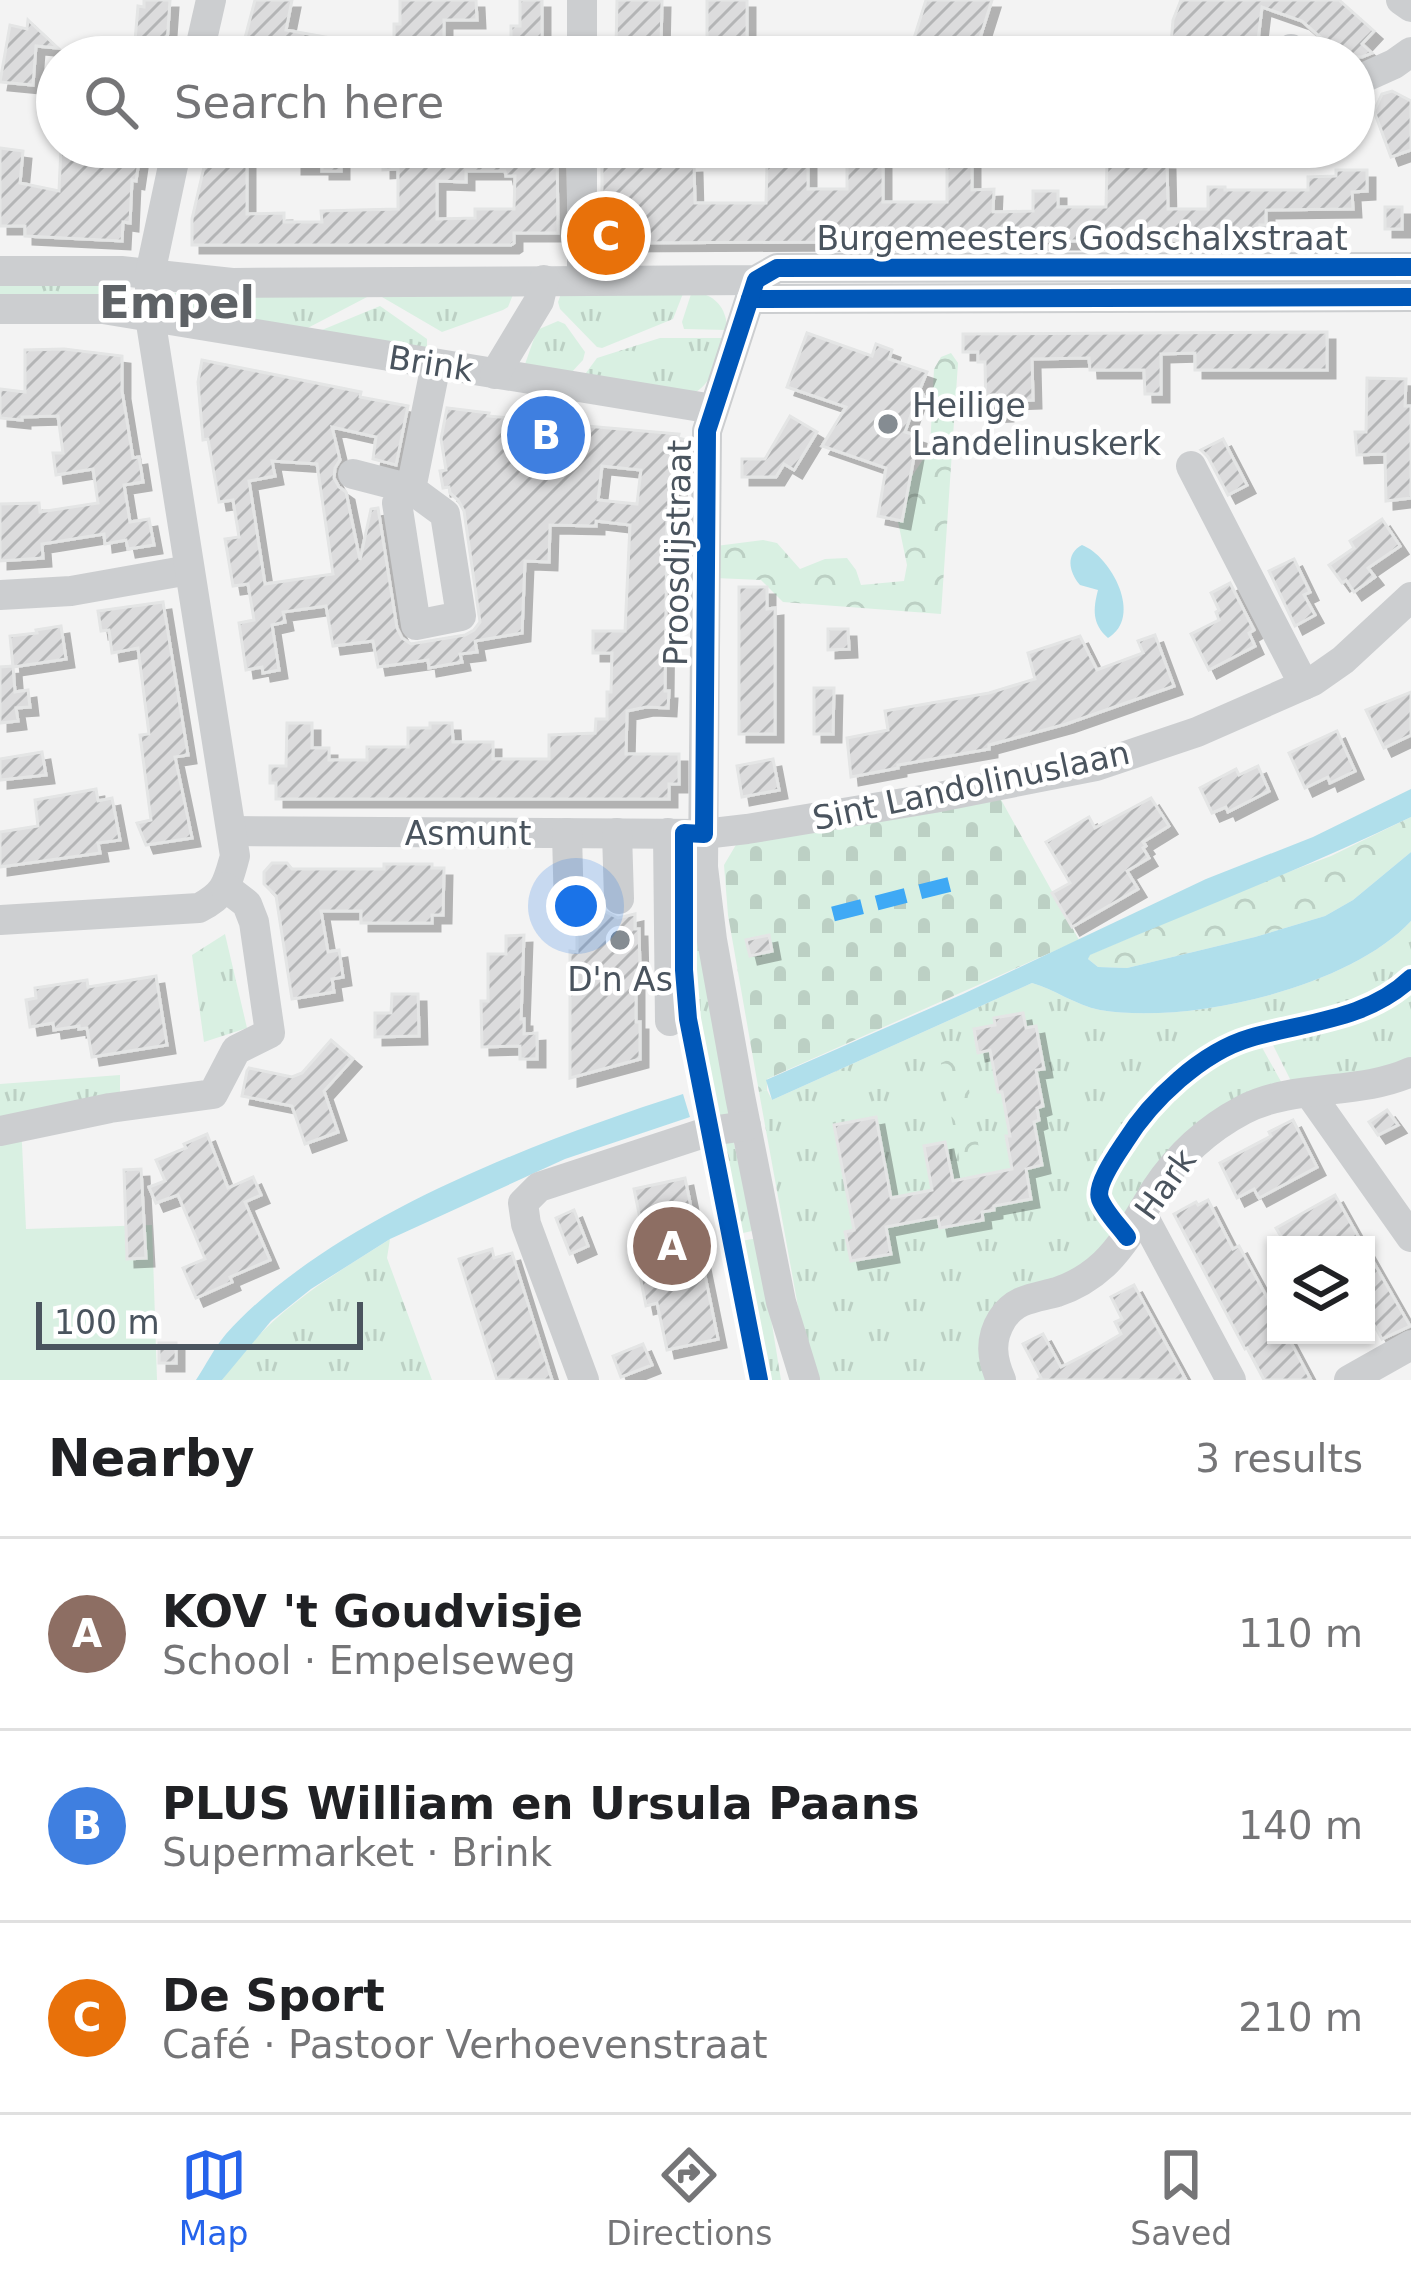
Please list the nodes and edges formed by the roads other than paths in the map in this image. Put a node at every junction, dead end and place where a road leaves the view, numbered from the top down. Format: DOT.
graph roads {
  1 [pos="211,0"];
  2 [pos="582,0"];
  3 [pos="1401,0"];
  4 [pos="1411,8"];
  5 [pos="203,36"];
  6 [pos="582,36"];
  7 [pos="1411,52"];
  8 [pos="1375,73"];
  9 [pos="173,168"];
  10 [pos="582,168"];
  11 [pos="1411,267"];
  12 [pos="0,271"];
  13 [pos="150,274"];
  14 [pos="544,280"];
  15 [pos="582,280"];
  16 [pos="1121,281"];
  17 [pos="753,290"];
  18 [pos="1411,297"];
  19 [pos="0,309"];
  20 [pos="150,316"];
  21 [pos="436,364"];
  22 [pos="495,374"];
  23 [pos="713,410"];
  24 [pos="1191,466"];
  25 [pos="353,474"];
  26 [pos="189,569"];
  27 [pos="0,595"];
  28 [pos="1411,597"];
  29 [pos="1304,685"];
  30 [pos="232,831"];
  31 [pos="567,833"];
  32 [pos="617,833"];
  33 [pos="668,833"];
  34 [pos="704,834"];
  35 [pos="225,887"];
  36 [pos="619,899"];
  37 [pos="569,912"];
  38 [pos="0,920"];
  39 [pos="670,1021"];
  40 [pos="1411,1072"];
  41 [pos="1310,1094"];
  42 [pos="743,1111"];
  43 [pos="0,1131"];
  44 [pos="1142,1214"];
  45 [pos="1411,1237"];
  46 [pos="782,1302"];
  47 [pos="1411,1346"];
  48 [pos="584,1380"];
  49 [pos="789,1380"];
  50 [pos="805,1380"];
  51 [pos="1001,1380"];
  52 [pos="1231,1380"];
  53 [pos="1349,1380"];
  1 -- 5 [label="street"];
  2 -- 6 [label="street"];
  3 -- 4 [label="street"];
  7 -- 8 [label="street"];
  9 -- 13 [label="street"];
  10 -- 15 [label="street"];
  11 -- 16 [label="street, Burgemeesters Godschalxstraat"];
  12 -- 13 [label="street, Burgemeesters Godschalxstraat"];
  13 -- 14 [label="street, Burgemeesters Godschalxstraat"];
  13 -- 20 [label="street"];
  14 -- 15 [label="street, Burgemeesters Godschalxstraat"];
  14 -- 22 [label="street"];
  15 -- 17 [label="street, Burgemeesters Godschalxstraat"];
  16 -- 17 [label="street, Burgemeesters Godschalxstraat"];
  16 -- 18 [label="street, Burgemeesters Godschalxstraat"];
  17 -- 23 [label="street, Proosdijstraat"];
  19 -- 20 [label="street"];
  20 -- 21 [label="street, Brink"];
  20 -- 26 [label="street"];
  21 -- 22 [label="street, Brink"];
  21 -- 25 [label="street"];
  22 -- 23 [label="street, Brink"];
  23 -- 34 [label="street, Proosdijstraat"];
  24 -- 29 [label="street"];
  26 -- 27 [label="street"];
  26 -- 30 [label="street"];
  28 -- 29 [label="street, Sint Landolinuslaan"];
  29 -- 34 [label="street, Sint Landolinuslaan"];
  30 -- 31 [label="street, Asmunt"];
  30 -- 35 [label="street"];
  31 -- 32 [label="street, Asmunt"];
  31 -- 37 [label="street"];
  32 -- 33 [label="street, Asmunt"];
  32 -- 36 [label="street"];
  33 -- 34 [label="street, Asmunt"];
  33 -- 39 [label="street"];
  34 -- 42 [label="street, Proosdijstraat"];
  35 -- 38 [label="street"];
  35 -- 43 [label="street"];
  40 -- 41 [label="street, Hark"];
  41 -- 44 [label="street, Hark"];
  41 -- 45 [label="street"];
  42 -- 46 [label="street, Proosdijstraat"];
  42 -- 48 [label="street"];
  44 -- 51 [label="street, Hark"];
  44 -- 52 [label="street"];
  46 -- 49 [label="street"];
  46 -- 50 [label="street"];
  47 -- 53 [label="street"];
}
